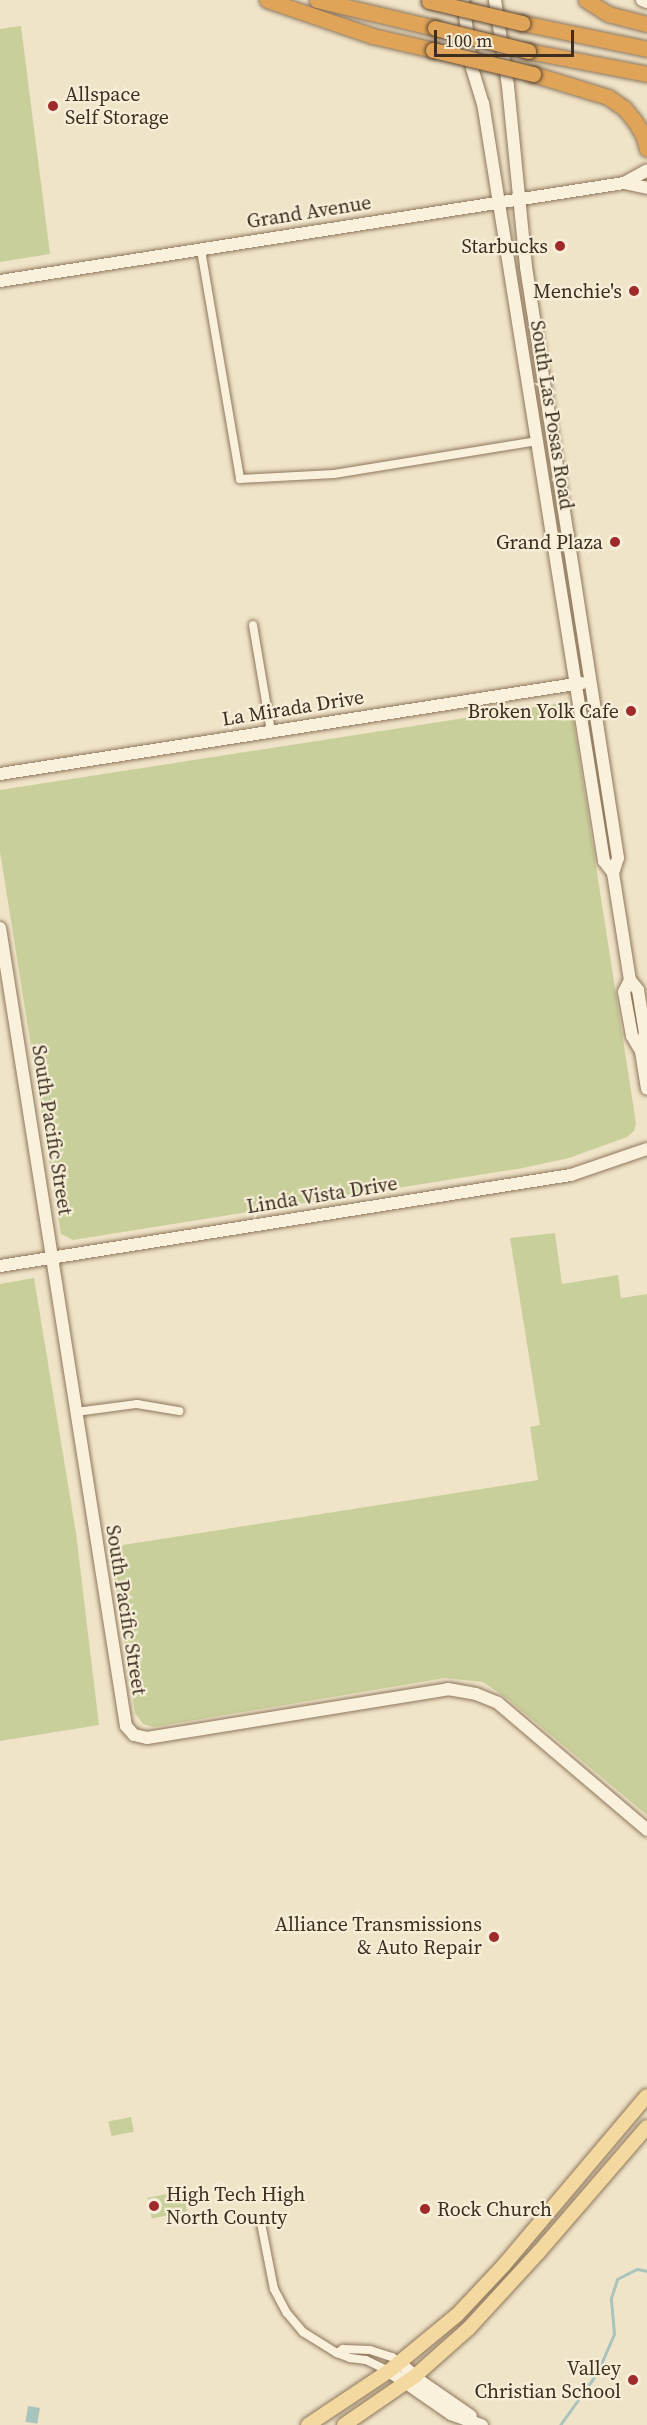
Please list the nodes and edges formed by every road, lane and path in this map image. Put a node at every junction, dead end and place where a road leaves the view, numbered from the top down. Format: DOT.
graph roads {
  1 [pos="267,0"];
  2 [pos="317,0"];
  3 [pos="426,0"];
  4 [pos="463,0"];
  5 [pos="495,0"];
  6 [pos="586,0"];
  7 [pos="642,0"];
  8 [pos="647,2"];
  9 [pos="647,24"];
  10 [pos="647,49"];
  11 [pos="647,74"];
  12 [pos="647,149"];
  13 [pos="647,170"];
  14 [pos="624,183"];
  15 [pos="647,188"];
  16 [pos="520,199"];
  17 [pos="498,202"];
  18 [pos="201,249"];
  19 [pos="0,281"];
  20 [pos="537,441"];
  21 [pos="253,625"];
  22 [pos="592,681"];
  23 [pos="576,684"];
  24 [pos="272,731"];
  25 [pos="0,774"];
  26 [pos="613,873"];
  27 [pos="0,928"];
  28 [pos="647,1089"];
  29 [pos="647,1149"];
  30 [pos="52,1258"];
  31 [pos="0,1266"];
  32 [pos="76,1412"];
  33 [pos="179,1412"];
  34 [pos="647,1830"];
  35 [pos="647,2096"];
  36 [pos="647,2127"];
  37 [pos="261,2223"];
  38 [pos="337,2353"];
  39 [pos="394,2367"];
  40 [pos="410,2380"];
  41 [pos="308,2425"];
  42 [pos="344,2425"];
  43 [pos="484,2425"];
  1 -- 12 [label="highway, bridge"];
  2 -- 11 [label="highway, bridge"];
  3 -- 10 [label="highway, bridge"];
  4 -- 17 [label="main road, South Las Posas Road"];
  5 -- 16 [label="main road, South Las Posas Road"];
  6 -- 9 [label="highway"];
  7 -- 8 [label="main road"];
  13 -- 14 [label="main road, Grand Avenue"];
  14 -- 15 [label="main road, Grand Avenue"];
  14 -- 16 [label="main road, Grand Avenue"];
  16 -- 17 [label="main road, Grand Avenue"];
  16 -- 22 [label="main road, South Las Posas Road"];
  17 -- 18 [label="main road, Grand Avenue"];
  17 -- 20 [label="main road, South Las Posas Road"];
  18 -- 19 [label="main road, Grand Avenue"];
  18 -- 20 [label="street"];
  20 -- 23 [label="main road, South Las Posas Road"];
  21 -- 24 [label="street"];
  22 -- 23 [label="main road, La Mirada Drive"];
  22 -- 26 [label="main road, South Las Posas Road"];
  23 -- 24 [label="main road, La Mirada Drive"];
  23 -- 26 [label="main road, South Las Posas Road"];
  24 -- 25 [label="main road, La Mirada Drive"];
  26 -- 28 [label="main road, South Las Posas Road"];
  27 -- 30 [label="main road, South Pacific Street"];
  29 -- 30 [label="main road, Linda Vista Drive"];
  30 -- 31 [label="main road, Linda Vista Drive"];
  30 -- 32 [label="main road, South Pacific Street"];
  32 -- 33 [label="street"];
  32 -- 34 [label="main road, South Pacific Street"];
  35 -- 39 [label="main road"];
  36 -- 40 [label="main road"];
  37 -- 38 [label="street"];
  38 -- 39 [label="street"];
  38 -- 39 [label="street"];
  39 -- 40 [label="main road"];
  39 -- 41 [label="main road"];
  40 -- 42 [label="main road"];
  40 -- 43 [label="main road"];
}
